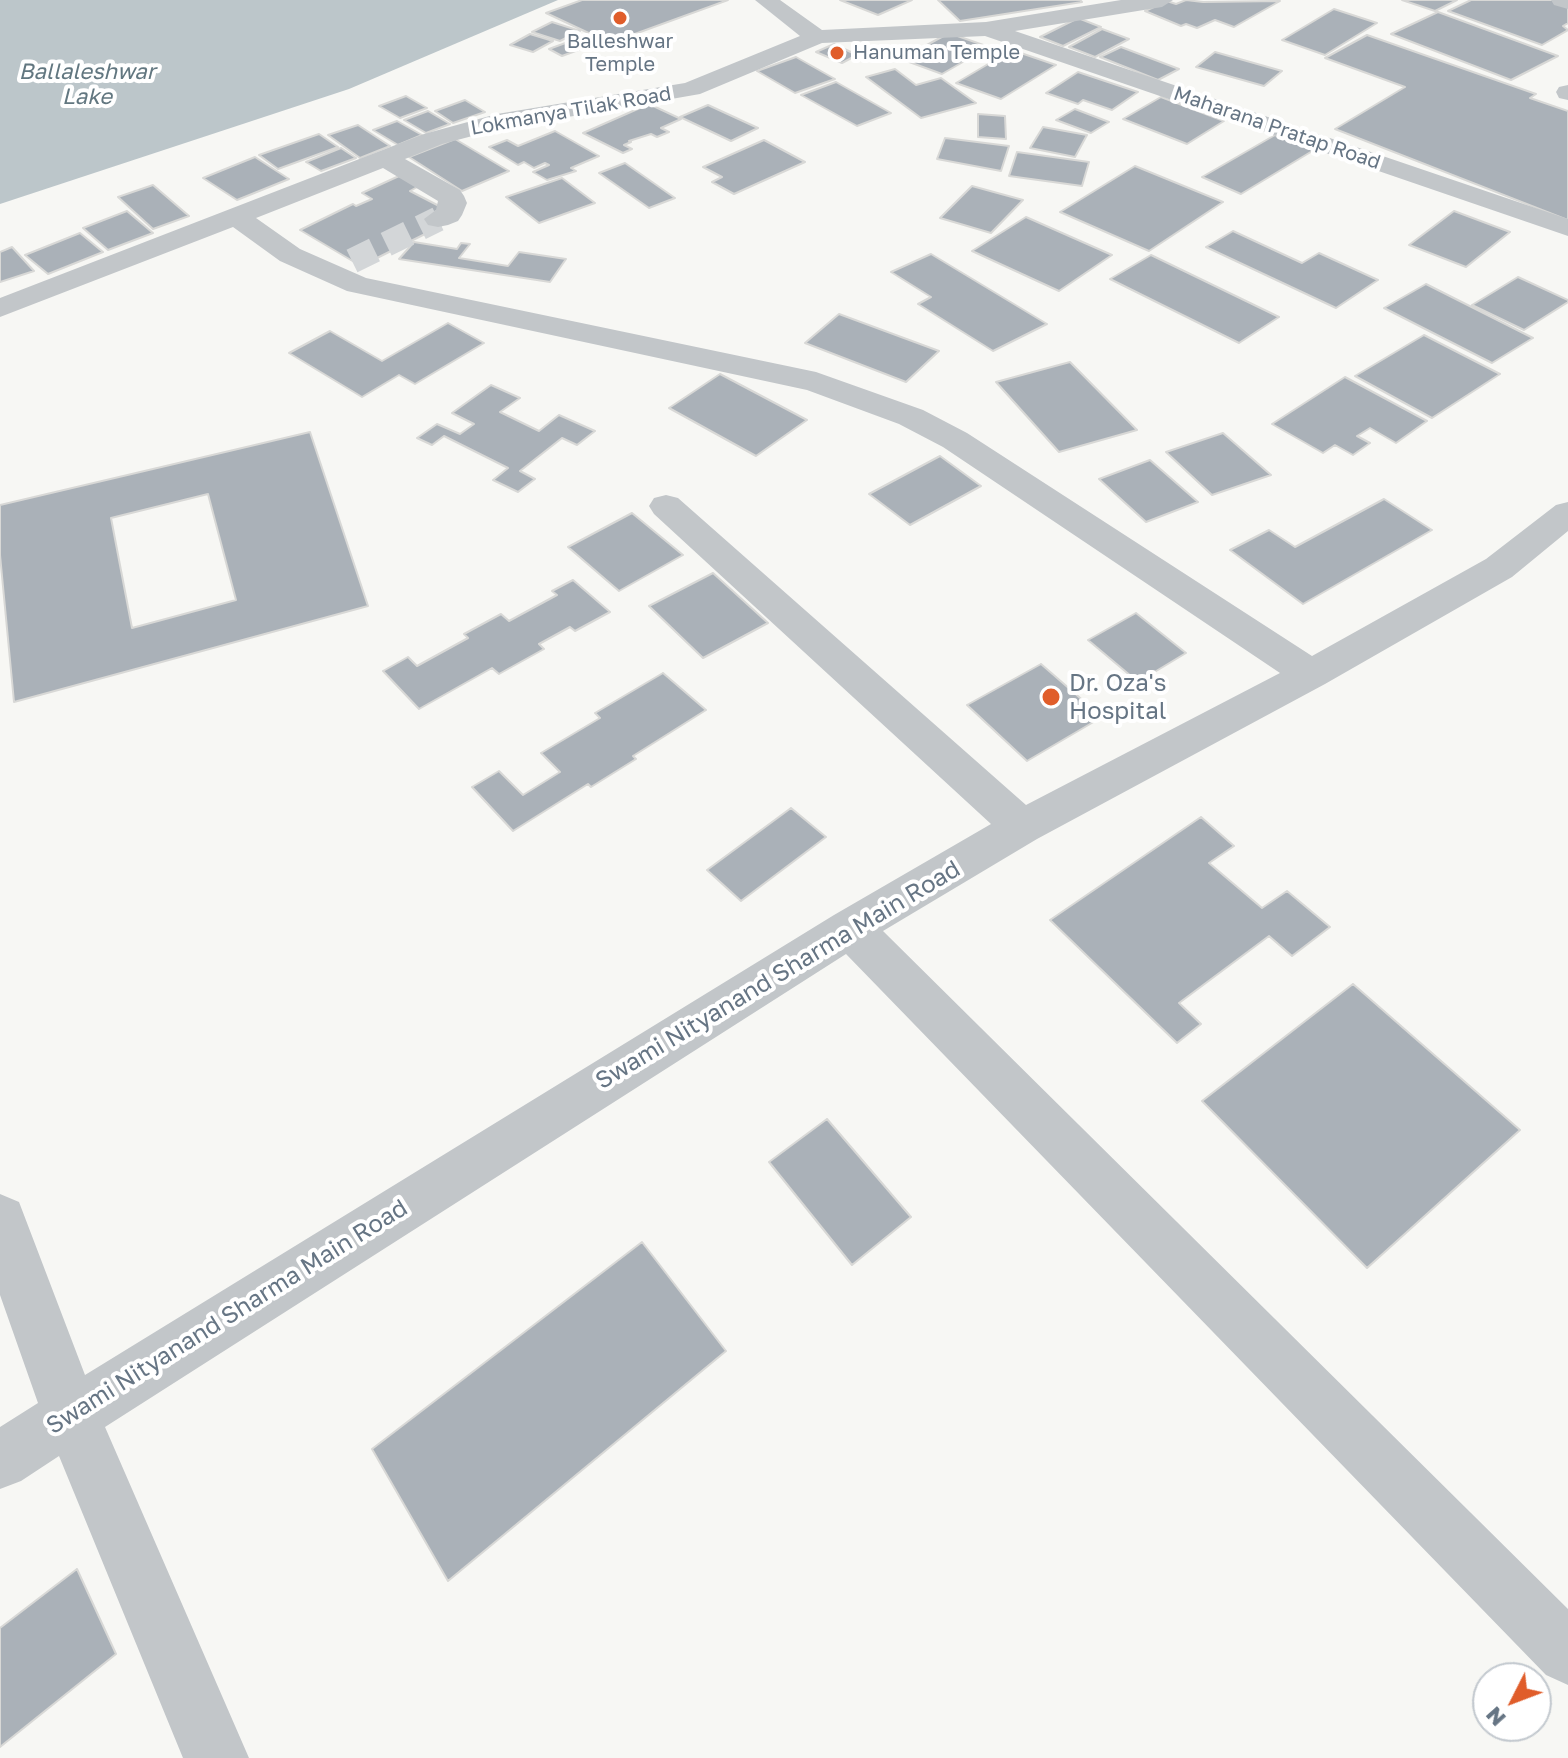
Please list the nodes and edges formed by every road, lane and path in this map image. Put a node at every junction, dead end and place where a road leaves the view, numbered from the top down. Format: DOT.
graph roads {
  1 [pos="766,0"];
  2 [pos="1162,0"];
  3 [pos="986,29"];
  4 [pos="817,37"];
  5 [pos="385,158"];
  6 [pos="237,217"];
  7 [pos="438,219"];
  8 [pos="1568,228"];
  9 [pos="0,308"];
  10 [pos="666,506"];
  11 [pos="1568,513"];
  12 [pos="1311,674"];
  13 [pos="1022,827"];
  14 [pos="850,928"];
  15 [pos="0,1220"];
  16 [pos="71,1415"];
  17 [pos="0,1460"];
  18 [pos="1568,1653"];
  19 [pos="216,1758"];
  1 -- 4 [label="street"];
  2 -- 3 [label="street, Lokmanya Tilak Road"];
  3 -- 4 [label="street, Lokmanya Tilak Road"];
  3 -- 8 [label="street, Maharana Pratap Road"];
  4 -- 5 [label="street, Lokmanya Tilak Road"];
  5 -- 6 [label="street, Lokmanya Tilak Road"];
  5 -- 7 [label="street"];
  6 -- 9 [label="street, Lokmanya Tilak Road"];
  6 -- 12 [label="street"];
  10 -- 13 [label="street"];
  11 -- 12 [label="street, Swami Nityanand Sharma Main Road"];
  12 -- 13 [label="street, Swami Nityanand Sharma Main Road"];
  13 -- 14 [label="street, Swami Nityanand Sharma Main Road"];
  14 -- 16 [label="street, Swami Nityanand Sharma Main Road"];
  14 -- 18 [label="street"];
  15 -- 16 [label="street"];
  16 -- 17 [label="street, Swami Nityanand Sharma Main Road"];
  16 -- 19 [label="street"];
}
